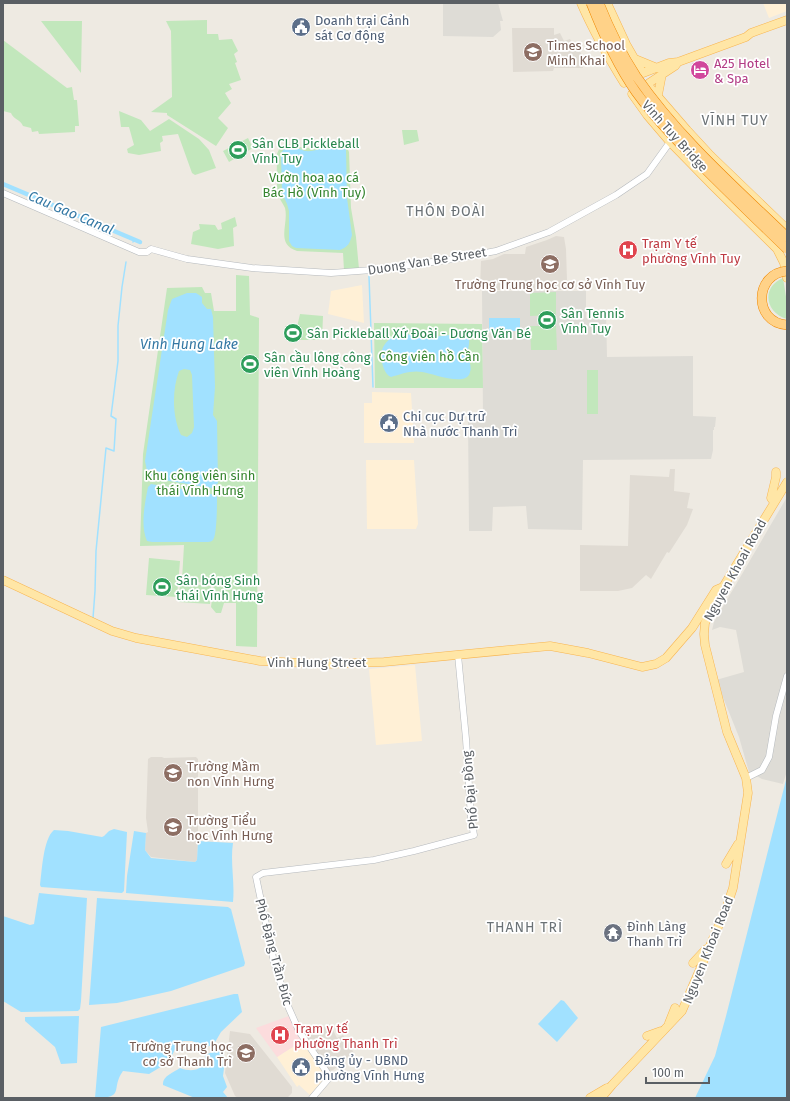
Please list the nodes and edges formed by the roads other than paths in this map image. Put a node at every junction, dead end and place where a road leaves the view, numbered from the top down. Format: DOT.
graph roads {
  1 [pos="581,3"];
  2 [pos="591,3"];
  3 [pos="599,3"];
  4 [pos="607,3"];
  5 [pos="787,20"];
  6 [pos="787,25"];
  7 [pos="746,37"];
  8 [pos="635,58"];
  9 [pos="660,71"];
  10 [pos="643,72"];
  11 [pos="624,83"];
  12 [pos="648,84"];
  13 [pos="632,94"];
  14 [pos="658,95"];
  15 [pos="670,142"];
  16 [pos="721,165"];
  17 [pos="733,178"];
  18 [pos="707,181"];
  19 [pos="3,193"];
  20 [pos="720,193"];
  21 [pos="787,229"];
  22 [pos="787,237"];
  23 [pos="777,249"];
  24 [pos="787,249"];
  25 [pos="787,258"];
  26 [pos="787,270"];
  27 [pos="787,278"];
  28 [pos="787,325"];
  29 [pos="776,472"];
  30 [pos="787,482"];
  31 [pos="774,502"];
  32 [pos="3,580"];
  33 [pos="723,587"];
  34 [pos="458,655"];
  35 [pos="787,676"];
  36 [pos="746,778"];
  37 [pos="739,842"];
  38 [pos="726,864"];
  39 [pos="316,868"];
  40 [pos="711,944"];
  41 [pos="693,963"];
  42 [pos="675,1008"];
  43 [pos="667,1027"];
  44 [pos="647,1036"];
  45 [pos="612,1085"];
  46 [pos="312,1098"];
  47 [pos="590,1098"];
  48 [pos="601,1098"];
  1 -- 11 [label="main road"];
  2 -- 24 [label="highway, Vinh Tuy Bridge, bridge"];
  3 -- 22 [label="highway, Vinh Tuy Bridge, bridge"];
  4 -- 8 [label="main road"];
  5 -- 7 [label="main road"];
  6 -- 7 [label="main road"];
  7 -- 9 [label="main road"];
  8 -- 9 [label="main road"];
  8 -- 10 [label="main road"];
  9 -- 10 [label="main road"];
  9 -- 12 [label="main road"];
  9 -- 14 [label="main road"];
  10 -- 11 [label="main road"];
  10 -- 12 [label="main road"];
  11 -- 13 [label="main road"];
  12 -- 13 [label="main road"];
  12 -- 14 [label="main road"];
  13 -- 15 [label="main road"];
  14 -- 16 [label="main road"];
  15 -- 18 [label="main road"];
  15 -- 19 [label="street, Duong Van Be Street"];
  16 -- 17 [label="main road"];
  16 -- 18 [label="main road"];
  17 -- 20 [label="main road"];
  17 -- 21 [label="main road"];
  18 -- 20 [label="main road"];
  20 -- 23 [label="main road"];
  23 -- 25 [label="main road"];
  23 -- 27 [label="main road"];
  26 -- 28 [label="highway, bridge"];
  29 -- 31 [label="main road"];
  30 -- 31 [label="main road, Nguyen Khoai Road"];
  31 -- 33 [label="main road, Nguyen Khoai Road"];
  32 -- 34 [label="main road, Vinh Hung Street"];
  33 -- 34 [label="main road, Vinh Hung Street"];
  33 -- 36 [label="main road, Nguyen Khoai Road"];
  34 -- 39 [label="street, Phố Đại Đồng"];
  35 -- 36 [label="street"];
  36 -- 37 [label="main road, Nguyen Khoai Road"];
  37 -- 38 [label="main road"];
  37 -- 40 [label="main road, Nguyen Khoai Road"];
  39 -- 46 [label="street, Phố Đặng Trần Đức"];
  40 -- 41 [label="main road"];
  40 -- 43 [label="main road, Nguyen Khoai Road"];
  42 -- 43 [label="main road"];
  43 -- 44 [label="main road"];
  43 -- 45 [label="main road, Nguyen Khoai Road"];
  45 -- 47 [label="main road"];
  45 -- 48 [label="main road, Nguyen Khoai Road"];
}
